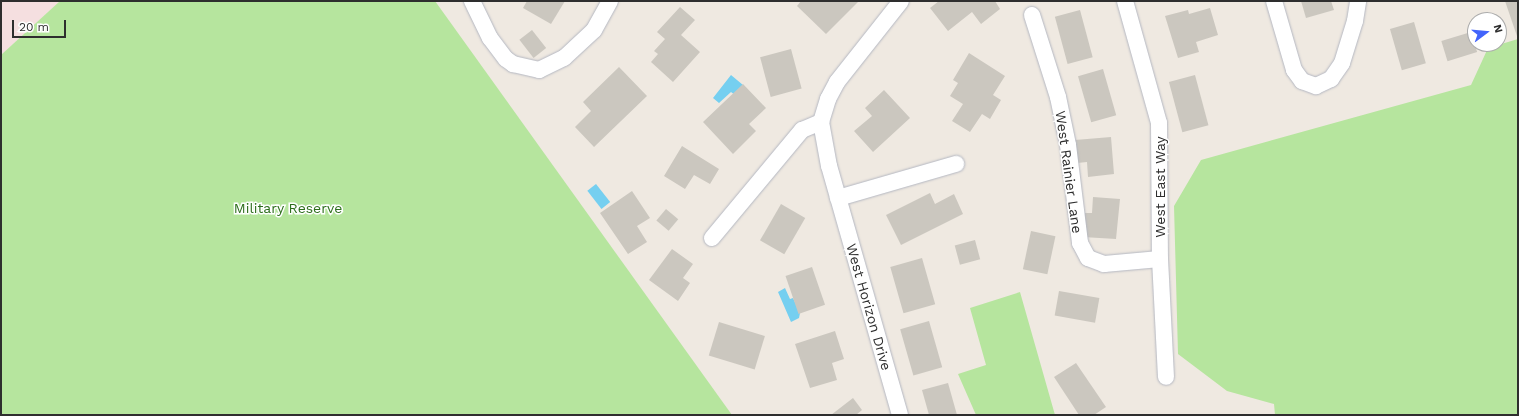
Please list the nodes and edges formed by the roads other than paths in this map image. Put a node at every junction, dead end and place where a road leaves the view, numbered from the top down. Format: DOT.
graph roads {
  1 [pos="472,1"];
  2 [pos="610,1"];
  3 [pos="901,1"];
  4 [pos="1124,1"];
  5 [pos="1274,1"];
  6 [pos="1358,1"];
  7 [pos="1032,15"];
  8 [pos="821,122"];
  9 [pos="956,164"];
  10 [pos="838,198"];
  11 [pos="712,238"];
  12 [pos="1160,259"];
  13 [pos="1166,377"];
  14 [pos="900,415"];
  1 -- 2 [label="street"];
  3 -- 8 [label="street, West Horizon Drive"];
  4 -- 12 [label="street, West East Way"];
  5 -- 6 [label="street"];
  7 -- 12 [label="street, West Rainier Lane"];
  8 -- 10 [label="street, West Horizon Drive"];
  8 -- 11 [label="street"];
  9 -- 10 [label="street"];
  10 -- 14 [label="street, West Horizon Drive"];
  12 -- 13 [label="street, West East Way"];
}
